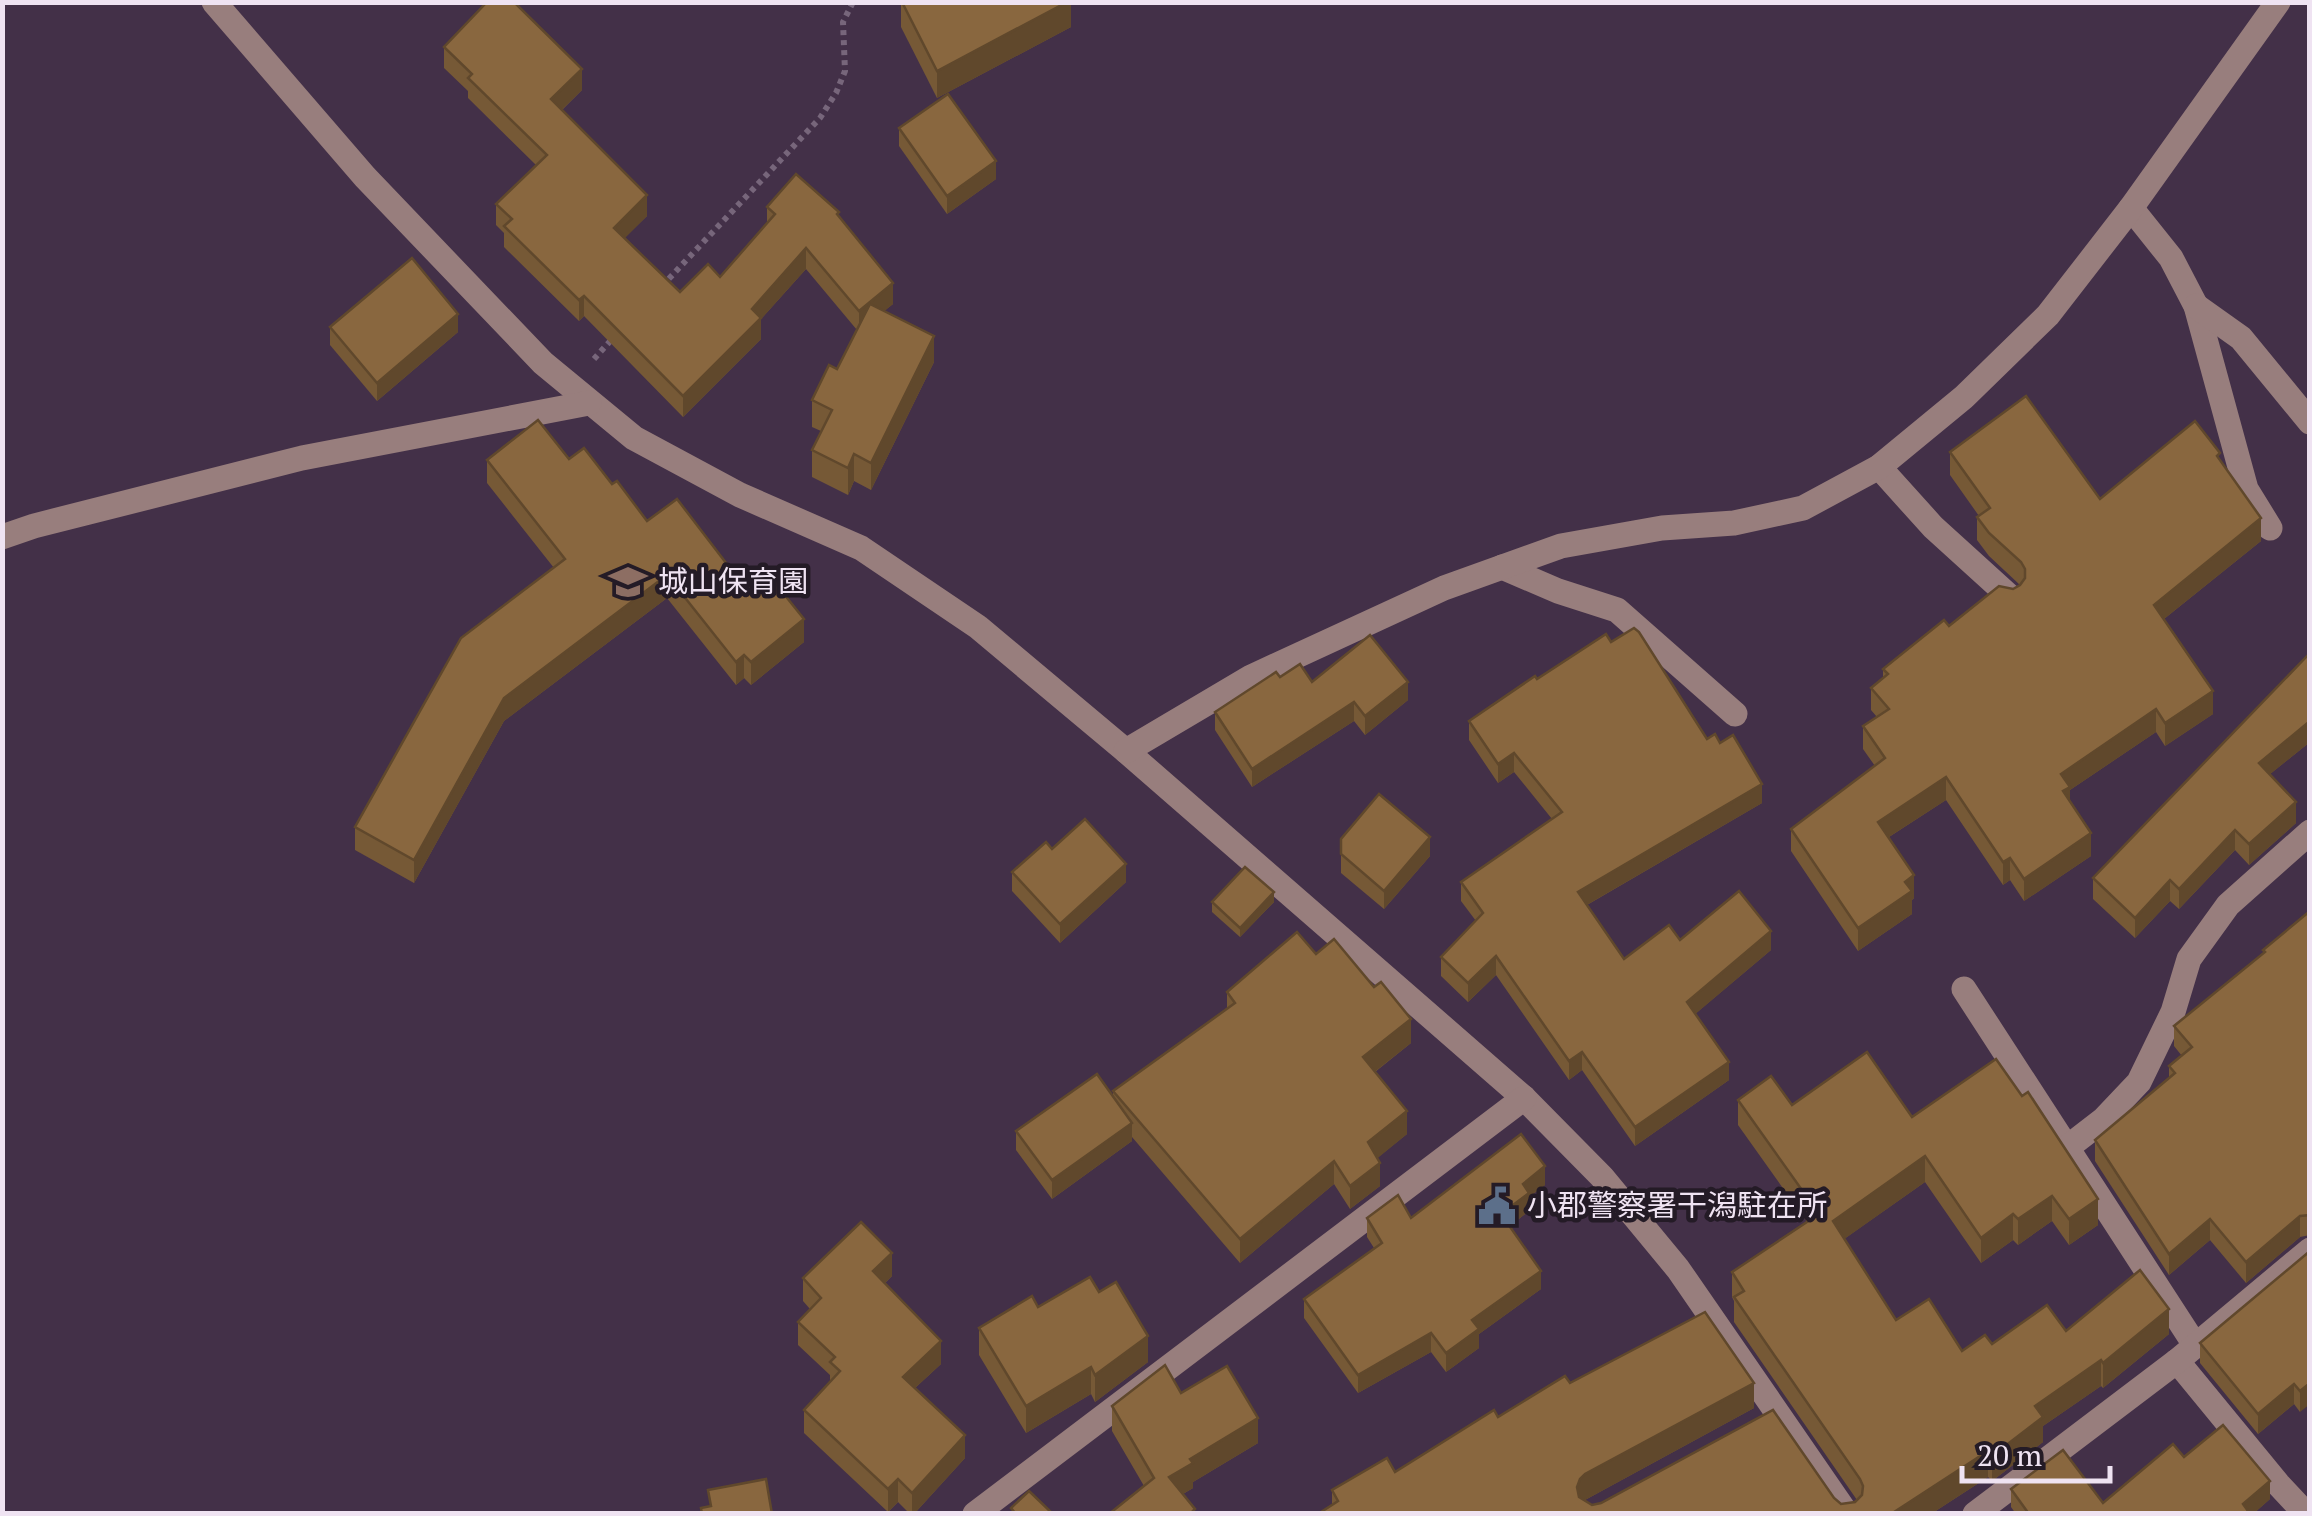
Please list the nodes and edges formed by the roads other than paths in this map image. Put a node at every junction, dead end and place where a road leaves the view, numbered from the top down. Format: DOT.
graph roads {
  1 [pos="214,2"];
  2 [pos="2278,2"];
  3 [pos="2130,208"];
  4 [pos="2196,306"];
  5 [pos="590,403"];
  6 [pos="2310,422"];
  7 [pos="1879,468"];
  8 [pos="2270,528"];
  9 [pos="2,536"];
  10 [pos="1502,567"];
  11 [pos="2009,596"];
  12 [pos="1735,714"];
  13 [pos="1126,751"];
  14 [pos="2305,844"];
  15 [pos="1964,990"];
  16 [pos="1524,1098"];
  17 [pos="2068,1147"];
  18 [pos="2310,1250"];
  19 [pos="2186,1353"];
  20 [pos="976,1514"];
  21 [pos="1847,1514"];
  22 [pos="1975,1514"];
  23 [pos="2306,1514"];
  1 -- 5 [label="street"];
  2 -- 3 [label="street"];
  3 -- 4 [label="street"];
  3 -- 7 [label="street"];
  4 -- 6 [label="street"];
  4 -- 8 [label="street"];
  5 -- 9 [label="street"];
  5 -- 13 [label="street"];
  7 -- 10 [label="street"];
  7 -- 11 [label="street"];
  10 -- 12 [label="street"];
  10 -- 13 [label="street"];
  13 -- 16 [label="street"];
  14 -- 17 [label="street"];
  15 -- 17 [label="street"];
  16 -- 20 [label="street"];
  16 -- 21 [label="street"];
  17 -- 19 [label="street"];
  18 -- 19 [label="street"];
  19 -- 22 [label="street"];
  19 -- 23 [label="street"];
}
